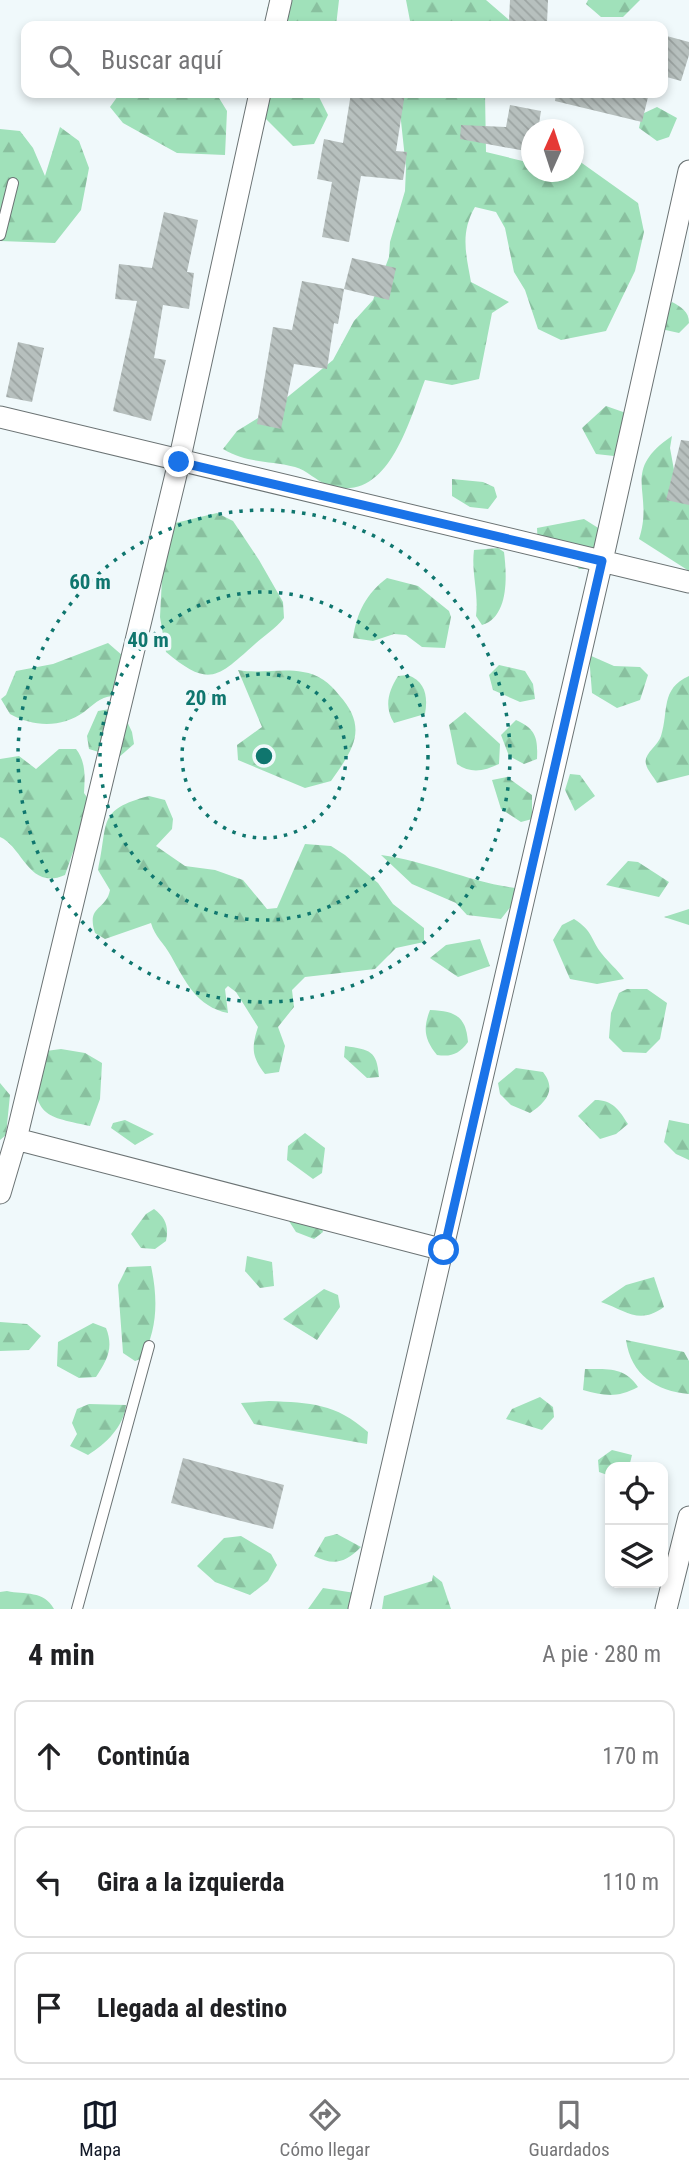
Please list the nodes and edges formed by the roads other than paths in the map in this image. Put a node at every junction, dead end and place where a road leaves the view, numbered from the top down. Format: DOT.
graph roads {
  1 [pos="281,0"];
  2 [pos="276,21"];
  3 [pos="259,98"];
  4 [pos="689,171"];
  5 [pos="13,183"];
  6 [pos="0,235"];
  7 [pos="0,417"];
  8 [pos="179,462"];
  9 [pos="602,561"];
  10 [pos="689,582"];
  11 [pos="16,1139"];
  12 [pos="0,1193"];
  13 [pos="444,1250"];
  14 [pos="149,1346"];
  15 [pos="689,1517"];
  16 [pos="77,1609"];
  17 [pos="359,1609"];
  18 [pos="666,1609"];
  1 -- 2 [label="street"];
  3 -- 8 [label="street"];
  4 -- 9 [label="street"];
  5 -- 6 [label="lane"];
  7 -- 8 [label="street"];
  8 -- 9 [label="street"];
  8 -- 11 [label="street"];
  9 -- 10 [label="street"];
  9 -- 13 [label="street"];
  11 -- 12 [label="street"];
  11 -- 13 [label="street"];
  13 -- 17 [label="street"];
  14 -- 16 [label="lane"];
  15 -- 18 [label="street"];
}
